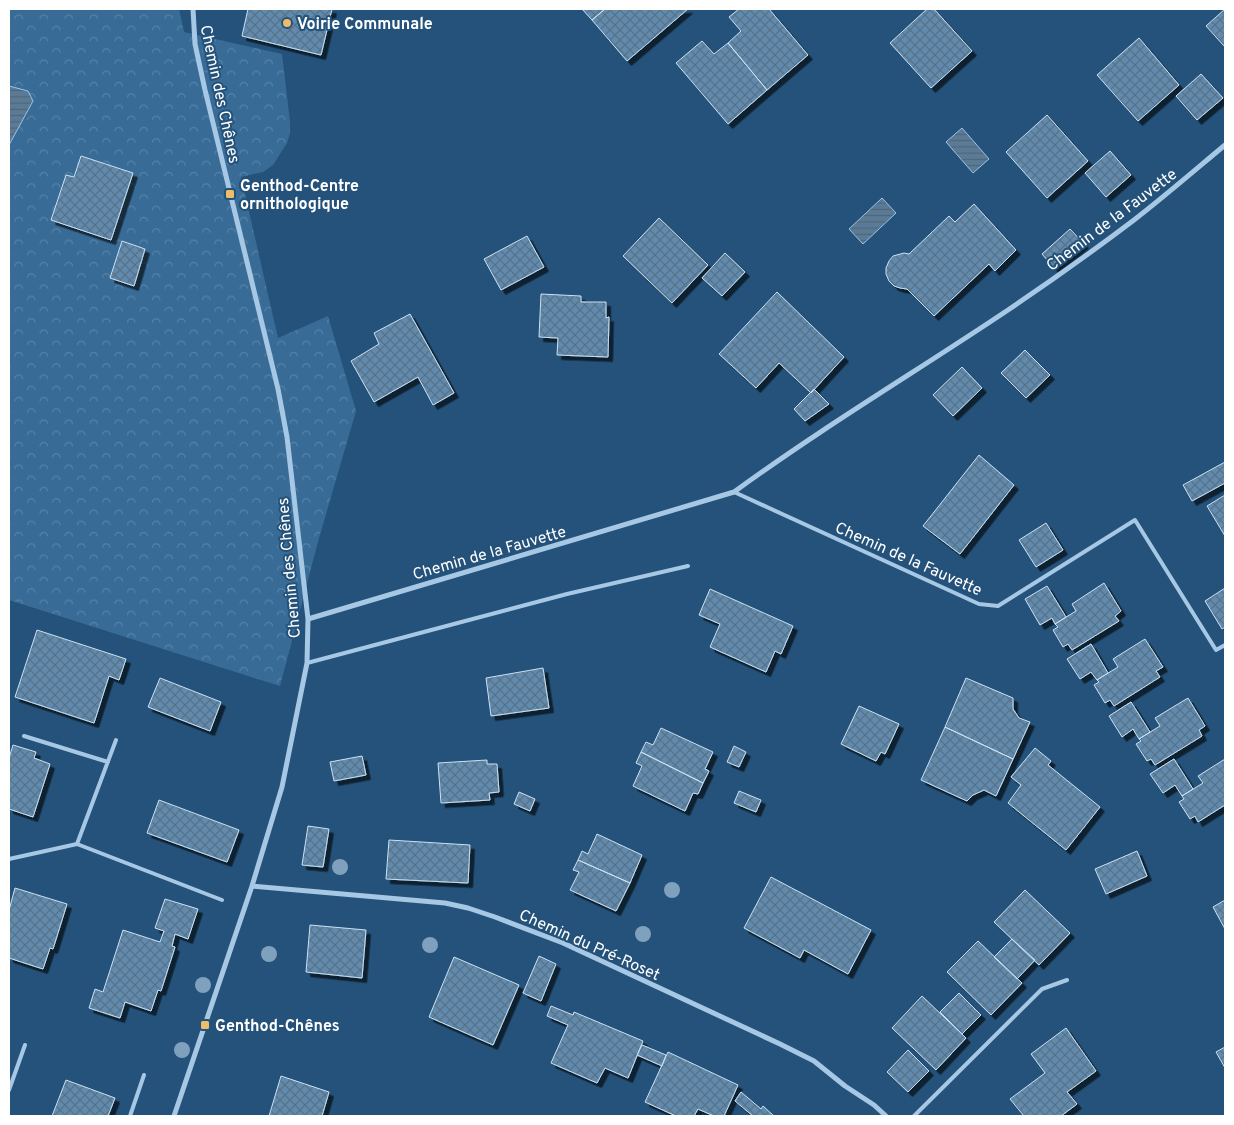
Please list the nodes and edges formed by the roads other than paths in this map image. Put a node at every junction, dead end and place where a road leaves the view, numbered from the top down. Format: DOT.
graph roads {
  1 [pos="193,9"];
  2 [pos="1225,145"];
  3 [pos="734,492"];
  4 [pos="688,566"];
  5 [pos="308,618"];
  6 [pos="1225,645"];
  7 [pos="307,663"];
  8 [pos="24,736"];
  9 [pos="116,740"];
  10 [pos="108,762"];
  11 [pos="77,844"];
  12 [pos="9,859"];
  13 [pos="252,886"];
  14 [pos="222,900"];
  15 [pos="1067,980"];
  16 [pos="25,1045"];
  17 [pos="144,1076"];
  18 [pos="9,1090"];
  19 [pos="130,1116"];
  20 [pos="174,1116"];
  21 [pos="886,1116"];
  22 [pos="914,1116"];
  1 -- 5 [label="street, Chemin des Chênes"];
  2 -- 3 [label="street, Chemin de la Fauvette"];
  3 -- 5 [label="street, Chemin de la Fauvette"];
  3 -- 6 [label="lane, Chemin de la Fauvette"];
  4 -- 7 [label="lane"];
  5 -- 7 [label="street, Chemin des Chênes"];
  7 -- 13 [label="street, Chemin des Chênes"];
  8 -- 10 [label="lane"];
  9 -- 10 [label="lane"];
  10 -- 11 [label="lane"];
  11 -- 12 [label="lane"];
  11 -- 14 [label="lane"];
  13 -- 20 [label="street, Chemin des Chênes"];
  13 -- 21 [label="street, Chemin du Pré-Roset"];
  15 -- 22 [label="lane"];
  16 -- 18 [label="lane"];
  17 -- 19 [label="lane"];
}
